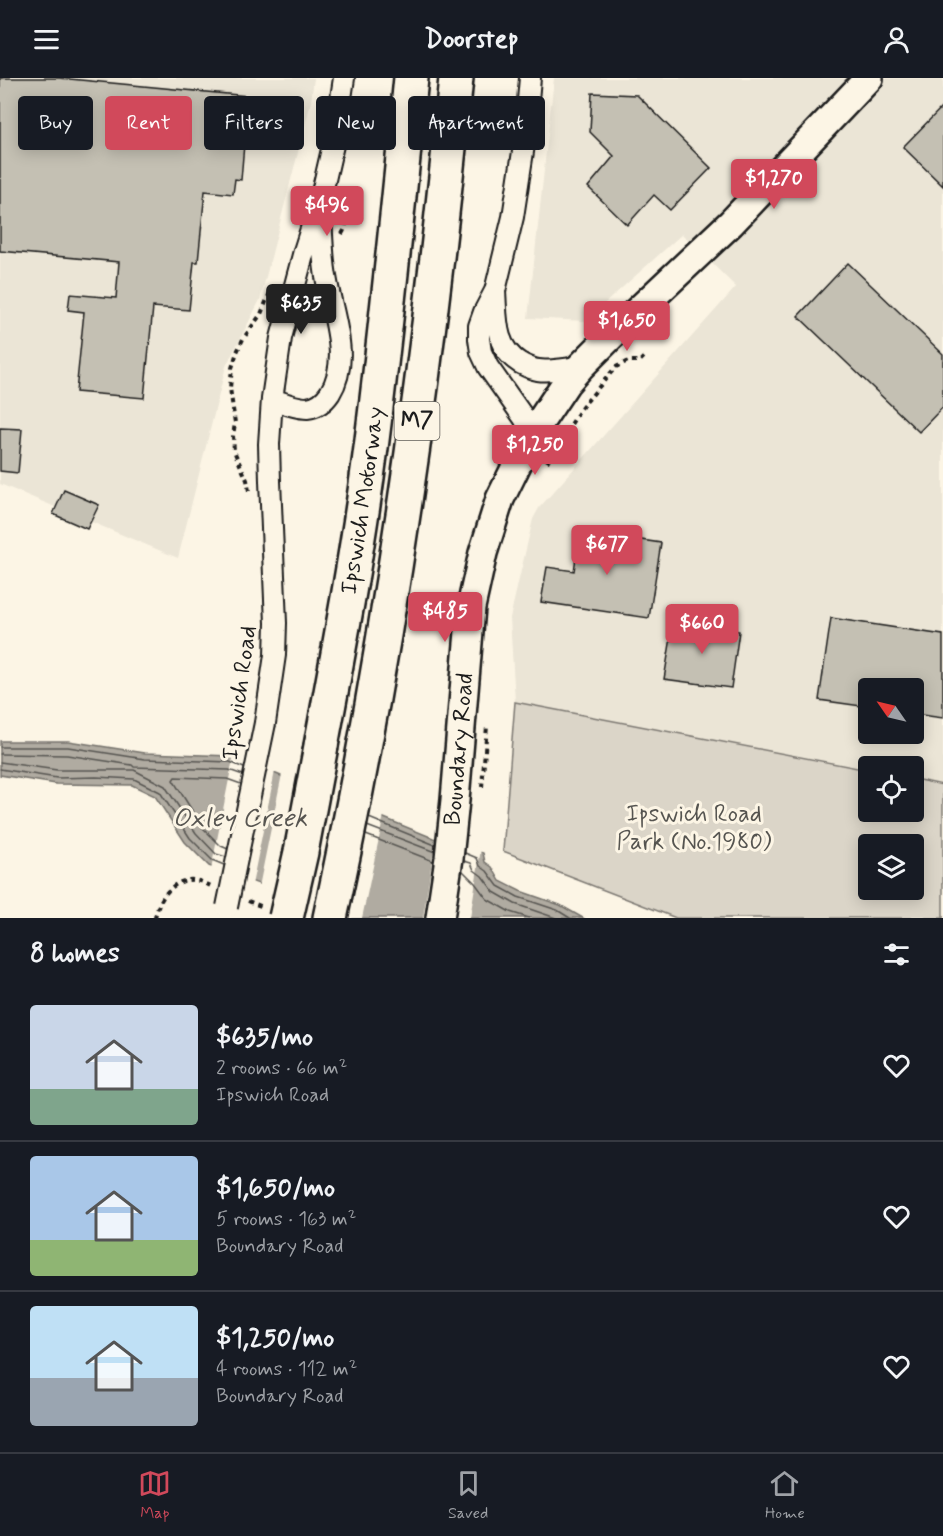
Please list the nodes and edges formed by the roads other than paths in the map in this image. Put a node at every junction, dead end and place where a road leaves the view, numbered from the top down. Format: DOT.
graph roads {
  1 [pos="344,78"];
  2 [pos="411,78"];
  3 [pos="456,78"];
  4 [pos="530,78"];
  5 [pos="869,78"];
  6 [pos="321,197"];
  7 [pos="495,291"];
  8 [pos="580,367"];
  9 [pos="272,399"];
  10 [pos="532,434"];
  11 [pos="225,912"];
  12 [pos="286,918"];
  13 [pos="330,918"];
  14 [pos="440,918"];
  1 -- 6 [label="street, Ipswich Road"];
  2 -- 12 [label="highway, Ipswich Motorway / M7, bridge"];
  3 -- 13 [label="highway, Ipswich Motorway / M7"];
  4 -- 7 [label="street"];
  5 -- 8 [label="main road, Boundary Road"];
  6 -- 9 [label="street, Ipswich Road"];
  6 -- 9 [label="street, Ipswich Road"];
  7 -- 8 [label="street"];
  7 -- 10 [label="street"];
  8 -- 10 [label="main road, Boundary Road"];
  9 -- 11 [label="street, Ipswich Road, bridge"];
  10 -- 14 [label="main road, Boundary Road"];
}
